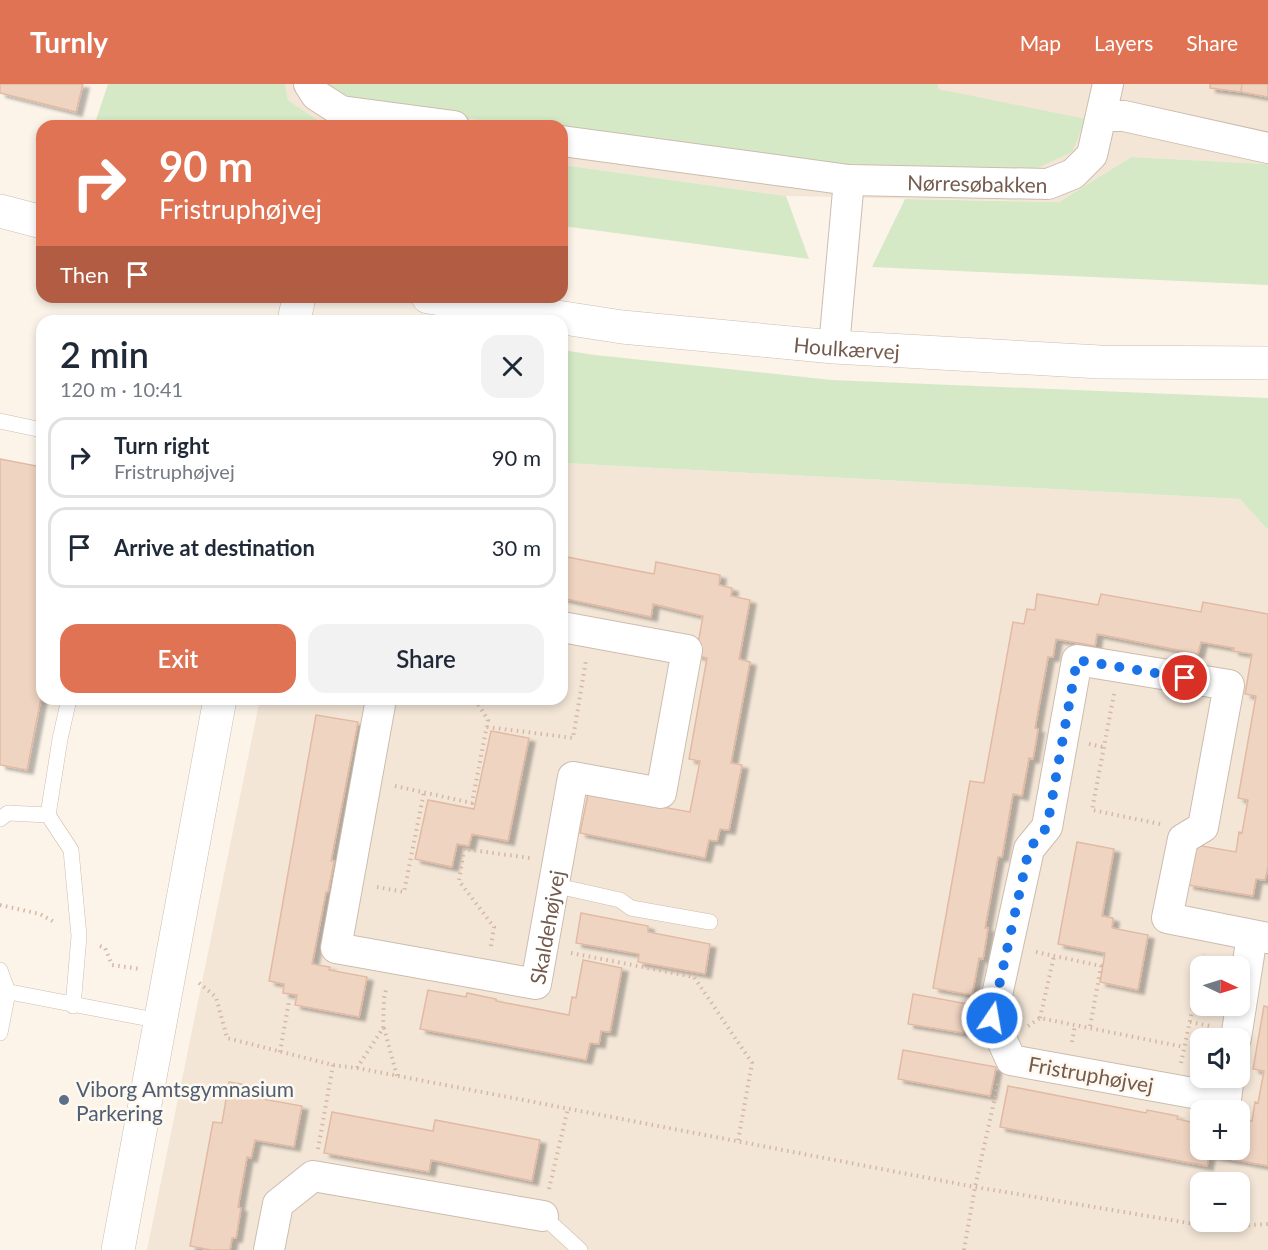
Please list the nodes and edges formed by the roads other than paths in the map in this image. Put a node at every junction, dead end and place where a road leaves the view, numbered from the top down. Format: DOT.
graph roads {
  1 [pos="309,84"];
  2 [pos="1108,84"];
  3 [pos="1102,116"];
  4 [pos="409,120"];
  5 [pos="568,142"];
  6 [pos="1268,148"];
  7 [pos="849,180"];
  8 [pos="0,211"];
  9 [pos="36,220"];
  10 [pos="467,303"];
  11 [pos="544,315"];
  12 [pos="568,319"];
  13 [pos="834,347"];
  14 [pos="1268,363"];
  15 [pos="0,421"];
  16 [pos="36,429"];
  17 [pos="577,630"];
  18 [pos="68,705"];
  19 [pos="219,705"];
  20 [pos="380,705"];
  21 [pos="3,813"];
  22 [pos="48,815"];
  23 [pos="555,874"];
  24 [pos="710,922"];
  25 [pos="1260,937"];
  26 [pos="0,970"];
  27 [pos="4,991"];
  28 [pos="73,1006"];
  29 [pos="160,1022"];
  30 [pos="1238,1028"];
  31 [pos="0,1033"];
  32 [pos="1228,1088"];
  33 [pos="543,1216"];
  34 [pos="118,1250"];
  35 [pos="269,1250"];
  36 [pos="580,1250"];
  1 -- 4 [label="street"];
  2 -- 3 [label="street, Nørresøbakken"];
  3 -- 6 [label="street"];
  3 -- 7 [label="street, Nørresøbakken"];
  5 -- 7 [label="street, Nørresøbakken"];
  7 -- 13 [label="street"];
  8 -- 9 [label="street"];
  10 -- 11 [label="street, Houlkærvej"];
  12 -- 13 [label="street, Houlkærvej"];
  13 -- 14 [label="street, Houlkærvej"];
  15 -- 16 [label="lane"];
  17 -- 23 [label="street, Skaldehøjvej"];
  18 -- 22 [label="lane"];
  19 -- 29 [label="street"];
  20 -- 23 [label="street, Skaldehøjvej"];
  21 -- 22 [label="lane"];
  22 -- 28 [label="lane"];
  23 -- 24 [label="lane"];
  25 -- 30 [label="street, Fristruphøjvej"];
  25 -- 32 [label="street, Fristruphøjvej"];
  26 -- 27 [label="lane"];
  27 -- 28 [label="lane"];
  27 -- 31 [label="lane"];
  28 -- 29 [label="lane"];
  29 -- 34 [label="street"];
  33 -- 35 [label="street"];
  33 -- 36 [label="lane"];
}
